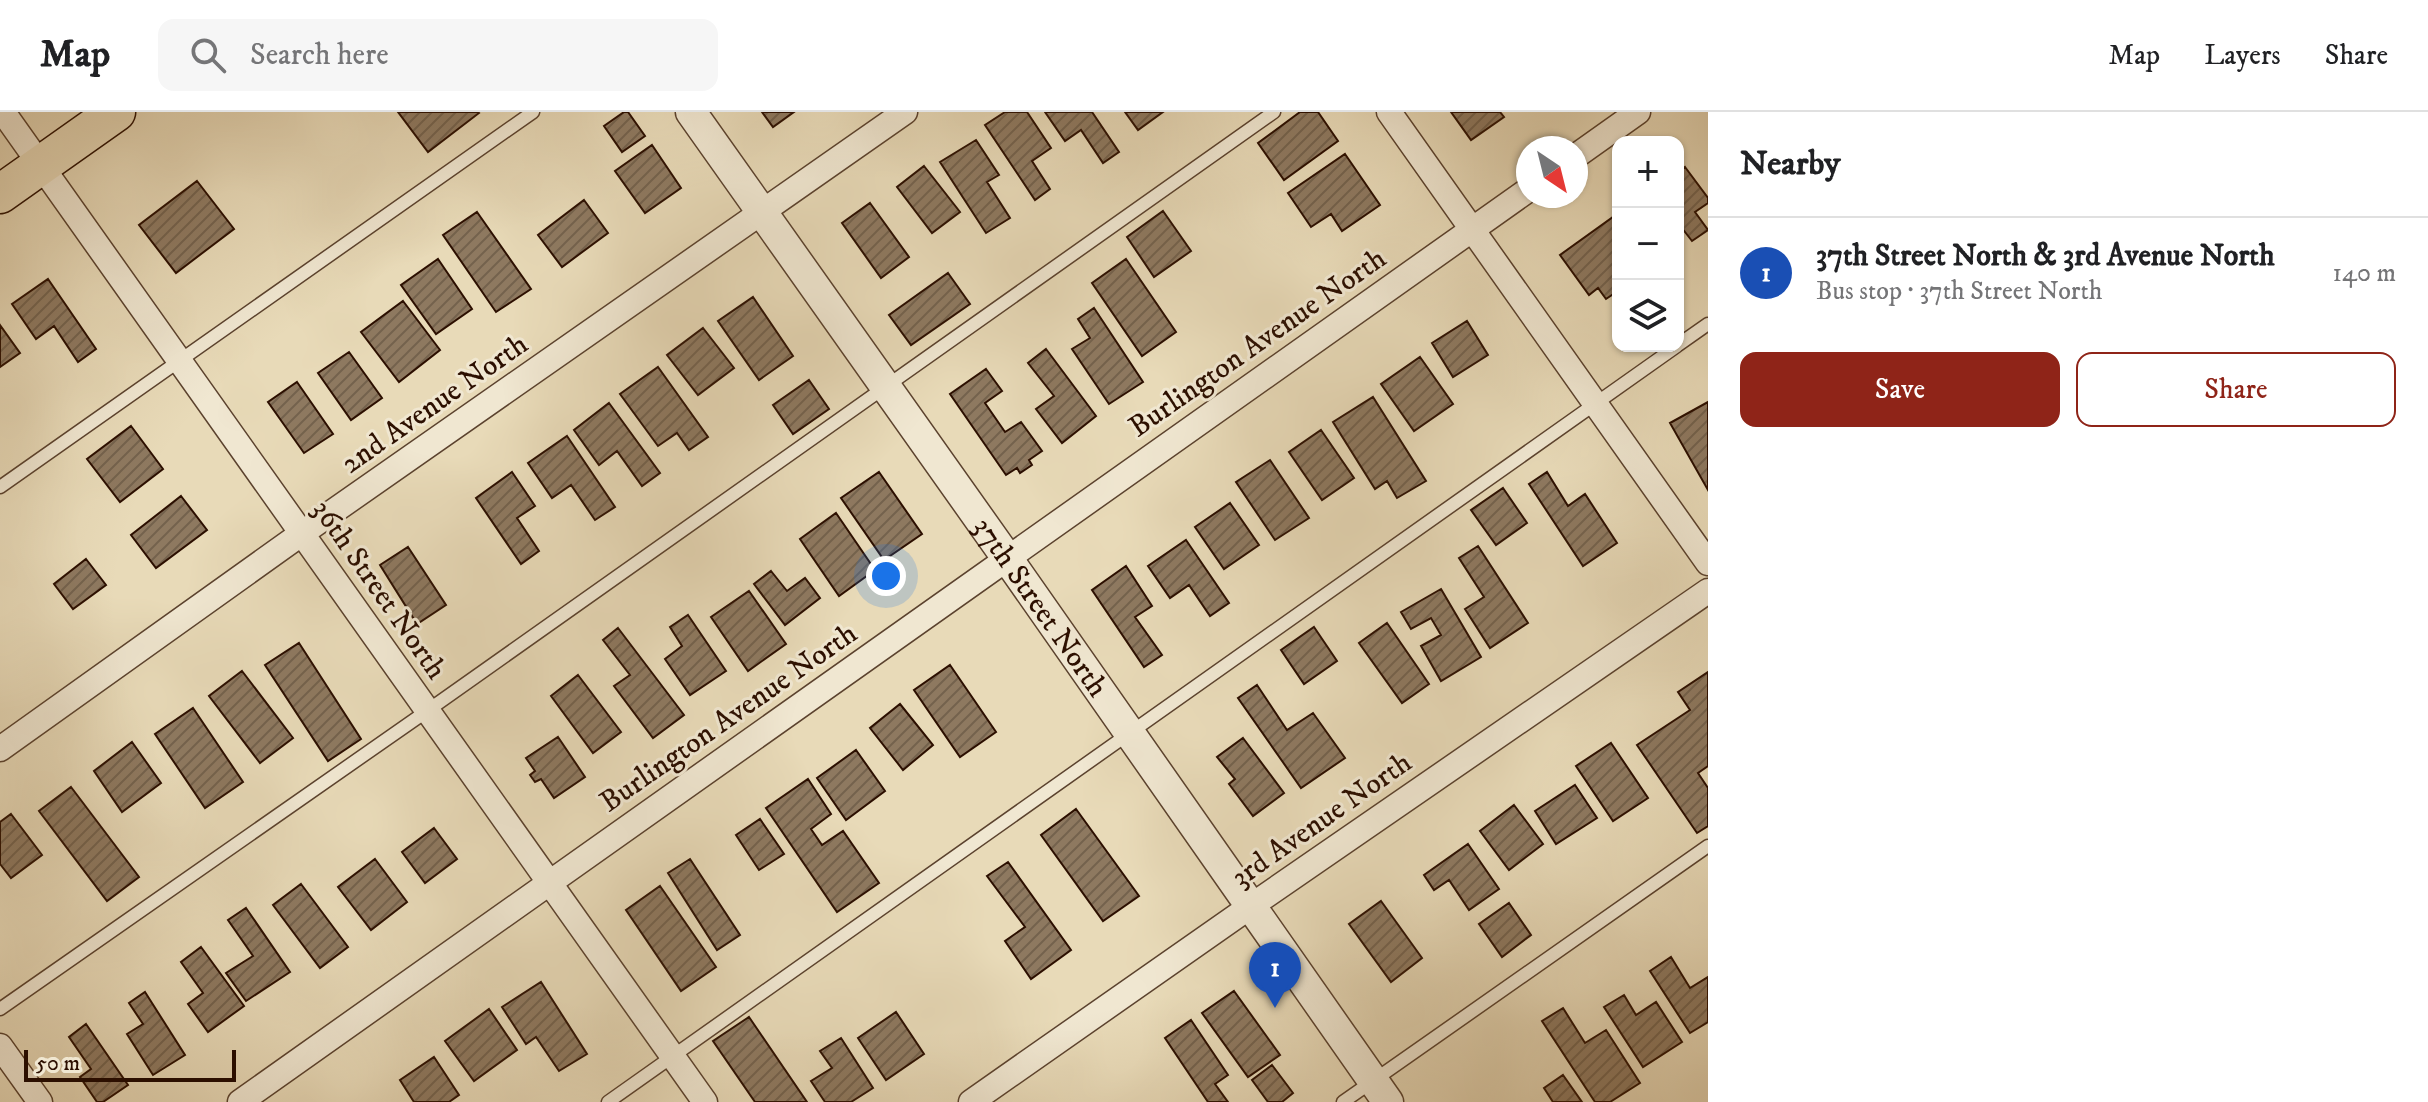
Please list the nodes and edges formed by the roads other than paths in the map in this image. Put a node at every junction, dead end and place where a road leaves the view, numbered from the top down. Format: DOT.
graph roads {
  1 [pos="3,112"];
  2 [pos="116,112"];
  3 [pos="533,112"];
  4 [pos="691,112"];
  5 [pos="905,112"];
  6 [pos="1274,112"];
  7 [pos="1389,112"];
  8 [pos="1638,112"];
  9 [pos="1588,147"];
  10 [pos="41,165"];
  11 [pos="0,194"];
  12 [pos="1516,198"];
  13 [pos="762,213"];
  14 [pos="1472,229"];
  15 [pos="1708,324"];
  16 [pos="1684,341"];
  17 [pos="1668,352"];
  18 [pos="179,361"];
  19 [pos="885,386"];
  20 [pos="1595,403"];
  21 [pos="0,487"];
  22 [pos="301,534"];
  23 [pos="1007,558"];
  24 [pos="1708,563"];
  25 [pos="1708,591"];
  26 [pos="427,711"];
  27 [pos="1130,733"];
  28 [pos="0,749"];
  29 [pos="1708,846"];
  30 [pos="548,883"];
  31 [pos="1251,906"];
  32 [pos="0,1009"];
  33 [pos="0,1046"];
  34 [pos="673,1057"];
  35 [pos="1380,1091"];
  36 [pos="40,1102"];
  37 [pos="240,1102"];
  38 [pos="608,1102"];
  39 [pos="705,1102"];
  40 [pos="971,1102"];
  41 [pos="1343,1102"];
  1 -- 10 [label="street, 36th Street North"];
  2 -- 10 [label="main road"];
  3 -- 18 [label="lane"];
  4 -- 13 [label="street, 37th Street North"];
  5 -- 13 [label="street, 2nd Avenue North"];
  6 -- 19 [label="lane"];
  7 -- 14 [label="street"];
  8 -- 9 [label="street"];
  10 -- 11 [label="main road"];
  10 -- 18 [label="street, 36th Street North"];
  12 -- 14 [label="street, Burlington Avenue North"];
  13 -- 19 [label="street, 37th Street North"];
  13 -- 22 [label="street, 2nd Avenue North"];
  14 -- 20 [label="street"];
  14 -- 23 [label="street, Burlington Avenue North"];
  15 -- 16 [label="lane"];
  17 -- 20 [label="lane"];
  18 -- 21 [label="lane"];
  18 -- 22 [label="street, 36th Street North"];
  19 -- 23 [label="street, 37th Street North"];
  19 -- 26 [label="lane"];
  20 -- 24 [label="street"];
  20 -- 27 [label="lane"];
  22 -- 26 [label="street, 36th Street North"];
  22 -- 28 [label="street, 2nd Avenue North"];
  23 -- 27 [label="street, 37th Street North"];
  23 -- 30 [label="street, Burlington Avenue North"];
  25 -- 31 [label="street, 3rd Avenue North"];
  26 -- 30 [label="street, 36th Street North"];
  26 -- 32 [label="lane"];
  27 -- 31 [label="street, 37th Street North"];
  27 -- 34 [label="lane"];
  29 -- 35 [label="lane"];
  30 -- 34 [label="street, 36th Street North"];
  30 -- 37 [label="street, Burlington Avenue North"];
  31 -- 35 [label="street, 37th Street North"];
  31 -- 40 [label="street, 3rd Avenue North"];
  33 -- 36 [label="street"];
  34 -- 38 [label="lane"];
  34 -- 39 [label="street, 36th Street North"];
  35 -- 41 [label="lane"];
}
